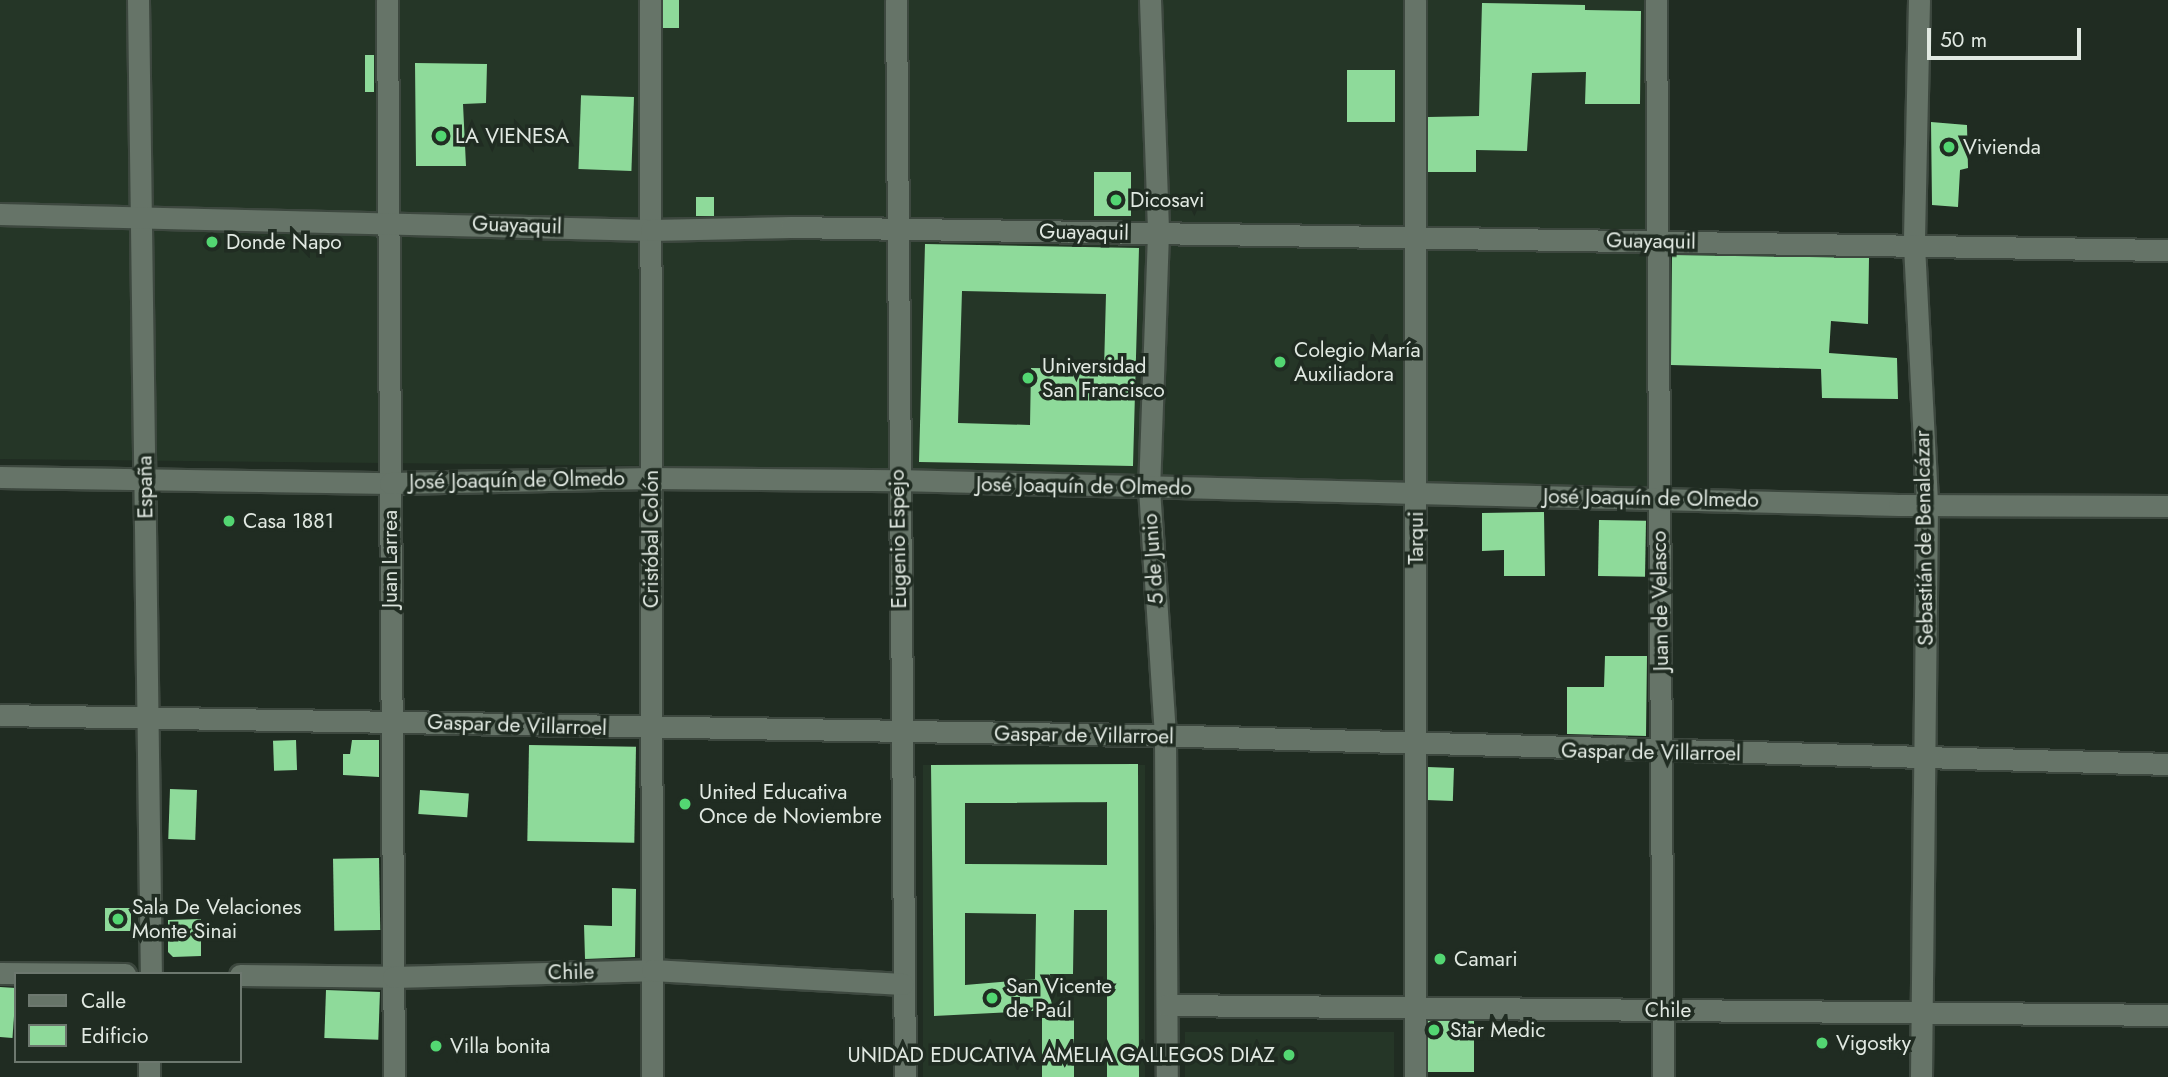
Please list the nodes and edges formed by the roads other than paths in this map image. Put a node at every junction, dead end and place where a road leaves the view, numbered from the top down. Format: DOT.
graph roads {
  1 [pos="138,0"];
  2 [pos="387,0"];
  3 [pos="650,0"];
  4 [pos="896,0"];
  5 [pos="1150,0"];
  6 [pos="1415,0"];
  7 [pos="1656,0"];
  8 [pos="1919,0"];
  9 [pos="0,214"];
  10 [pos="142,216"];
  11 [pos="389,220"];
  12 [pos="897,229"];
  13 [pos="651,230"];
  14 [pos="1158,233"];
  15 [pos="1416,237"];
  16 [pos="1657,241"];
  17 [pos="1914,245"];
  18 [pos="2168,250"];
  19 [pos="0,477"];
  20 [pos="651,478"];
  21 [pos="145,479"];
  22 [pos="897,480"];
  23 [pos="390,483"];
  24 [pos="1149,488"];
  25 [pos="1416,494"];
  26 [pos="1658,496"];
  27 [pos="1927,504"];
  28 [pos="2168,506"];
  29 [pos="0,715"];
  30 [pos="149,718"];
  31 [pos="392,722"];
  32 [pos="653,729"];
  33 [pos="900,733"];
  34 [pos="1164,736"];
  35 [pos="1416,746"];
  36 [pos="1662,753"];
  37 [pos="1925,757"];
  38 [pos="2168,764"];
  39 [pos="652,970"];
  40 [pos="151,972"];
  41 [pos="242,975"];
  42 [pos="393,977"];
  43 [pos="903,984"];
  44 [pos="1167,1005"];
  45 [pos="1415,1008"];
  46 [pos="1922,1009"];
  47 [pos="1662,1010"];
  48 [pos="2168,1015"];
  49 [pos="394,1077"];
  50 [pos="652,1077"];
  51 [pos="905,1077"];
  52 [pos="1167,1077"];
  53 [pos="1415,1077"];
  54 [pos="1662,1077"];
  55 [pos="1921,1077"];
  1 -- 10 [label="street, España"];
  2 -- 11 [label="street, Juan Larrea"];
  3 -- 13 [label="street, Cristóbal Colón"];
  4 -- 12 [label="street, Eugenio Espejo"];
  5 -- 14 [label="street, 5 de Junio"];
  6 -- 15 [label="street, Tarqui"];
  7 -- 16 [label="street, Juan de Velasco"];
  8 -- 17 [label="street, Sebastián de Benalcázar"];
  9 -- 10 [label="street, Guayaquil"];
  10 -- 11 [label="street, Guayaquil"];
  10 -- 21 [label="street, España"];
  11 -- 13 [label="street, Guayaquil"];
  11 -- 23 [label="street, Juan Larrea"];
  12 -- 13 [label="street, Guayaquil"];
  12 -- 14 [label="street, Guayaquil"];
  12 -- 22 [label="street, Eugenio Espejo"];
  13 -- 20 [label="street, Cristóbal Colón"];
  14 -- 15 [label="street, Guayaquil"];
  14 -- 24 [label="street, 5 de Junio"];
  15 -- 16 [label="street, Guayaquil"];
  15 -- 25 [label="street, Tarqui"];
  16 -- 17 [label="street, Guayaquil"];
  16 -- 26 [label="street, Juan de Velasco"];
  17 -- 18 [label="street, Guayaquil"];
  17 -- 27 [label="street, Sebastián de Benalcázar"];
  19 -- 21 [label="street, José Joaquín de Olmedo"];
  20 -- 22 [label="street, José Joaquín de Olmedo"];
  20 -- 23 [label="street, José Joaquín de Olmedo"];
  20 -- 32 [label="street, Cristóbal Colón"];
  21 -- 23 [label="street, José Joaquín de Olmedo"];
  21 -- 30 [label="street, España"];
  22 -- 24 [label="street, José Joaquín de Olmedo"];
  22 -- 33 [label="street, Eugenio Espejo"];
  23 -- 31 [label="street, Juan Larrea"];
  24 -- 25 [label="street, José Joaquín de Olmedo"];
  24 -- 34 [label="street, 5 de Junio"];
  25 -- 26 [label="street, José Joaquín de Olmedo"];
  25 -- 35 [label="street, Tarqui"];
  26 -- 27 [label="street, José Joaquín de Olmedo"];
  26 -- 36 [label="street, Juan de Velasco"];
  27 -- 28 [label="street, José Joaquín de Olmedo"];
  27 -- 37 [label="street, Sebastián de Benalcázar"];
  29 -- 30 [label="street, Gaspar de Villarroel"];
  30 -- 31 [label="street, Gaspar de Villarroel"];
  30 -- 40 [label="street, España"];
  31 -- 32 [label="street, Gaspar de Villarroel"];
  31 -- 42 [label="street, Juan Larrea"];
  32 -- 33 [label="street, Gaspar de Villarroel"];
  32 -- 39 [label="street, Cristóbal Colón"];
  33 -- 34 [label="street, Gaspar de Villarroel"];
  33 -- 43 [label="street, Eugenio Espejo"];
  34 -- 35 [label="street, Gaspar de Villarroel"];
  34 -- 44 [label="street, 5 de Junio"];
  35 -- 36 [label="street, Gaspar de Villarroel"];
  35 -- 45 [label="street, Tarqui"];
  36 -- 37 [label="street, Gaspar de Villarroel"];
  36 -- 47 [label="street, Juan de Velasco"];
  37 -- 38 [label="street, Gaspar de Villarroel"];
  37 -- 46 [label="street, Sebastián de Benalcázar"];
  39 -- 42 [label="street, Chile"];
  39 -- 43 [label="street, Chile"];
  39 -- 50 [label="street, Cristóbal Colón"];
  41 -- 42 [label="street, Chile"];
  42 -- 49 [label="street, Juan Larrea"];
  43 -- 51 [label="street, Eugenio Espejo"];
  44 -- 45 [label="street, Chile"];
  44 -- 52 [label="street, 5 de Junio"];
  45 -- 47 [label="street, Chile"];
  45 -- 53 [label="street, Tarqui"];
  46 -- 47 [label="street, Chile"];
  46 -- 48 [label="street, Chile"];
  46 -- 55 [label="street, Sebastián de Benalcázar"];
  47 -- 54 [label="street, Juan de Velasco"];
}
